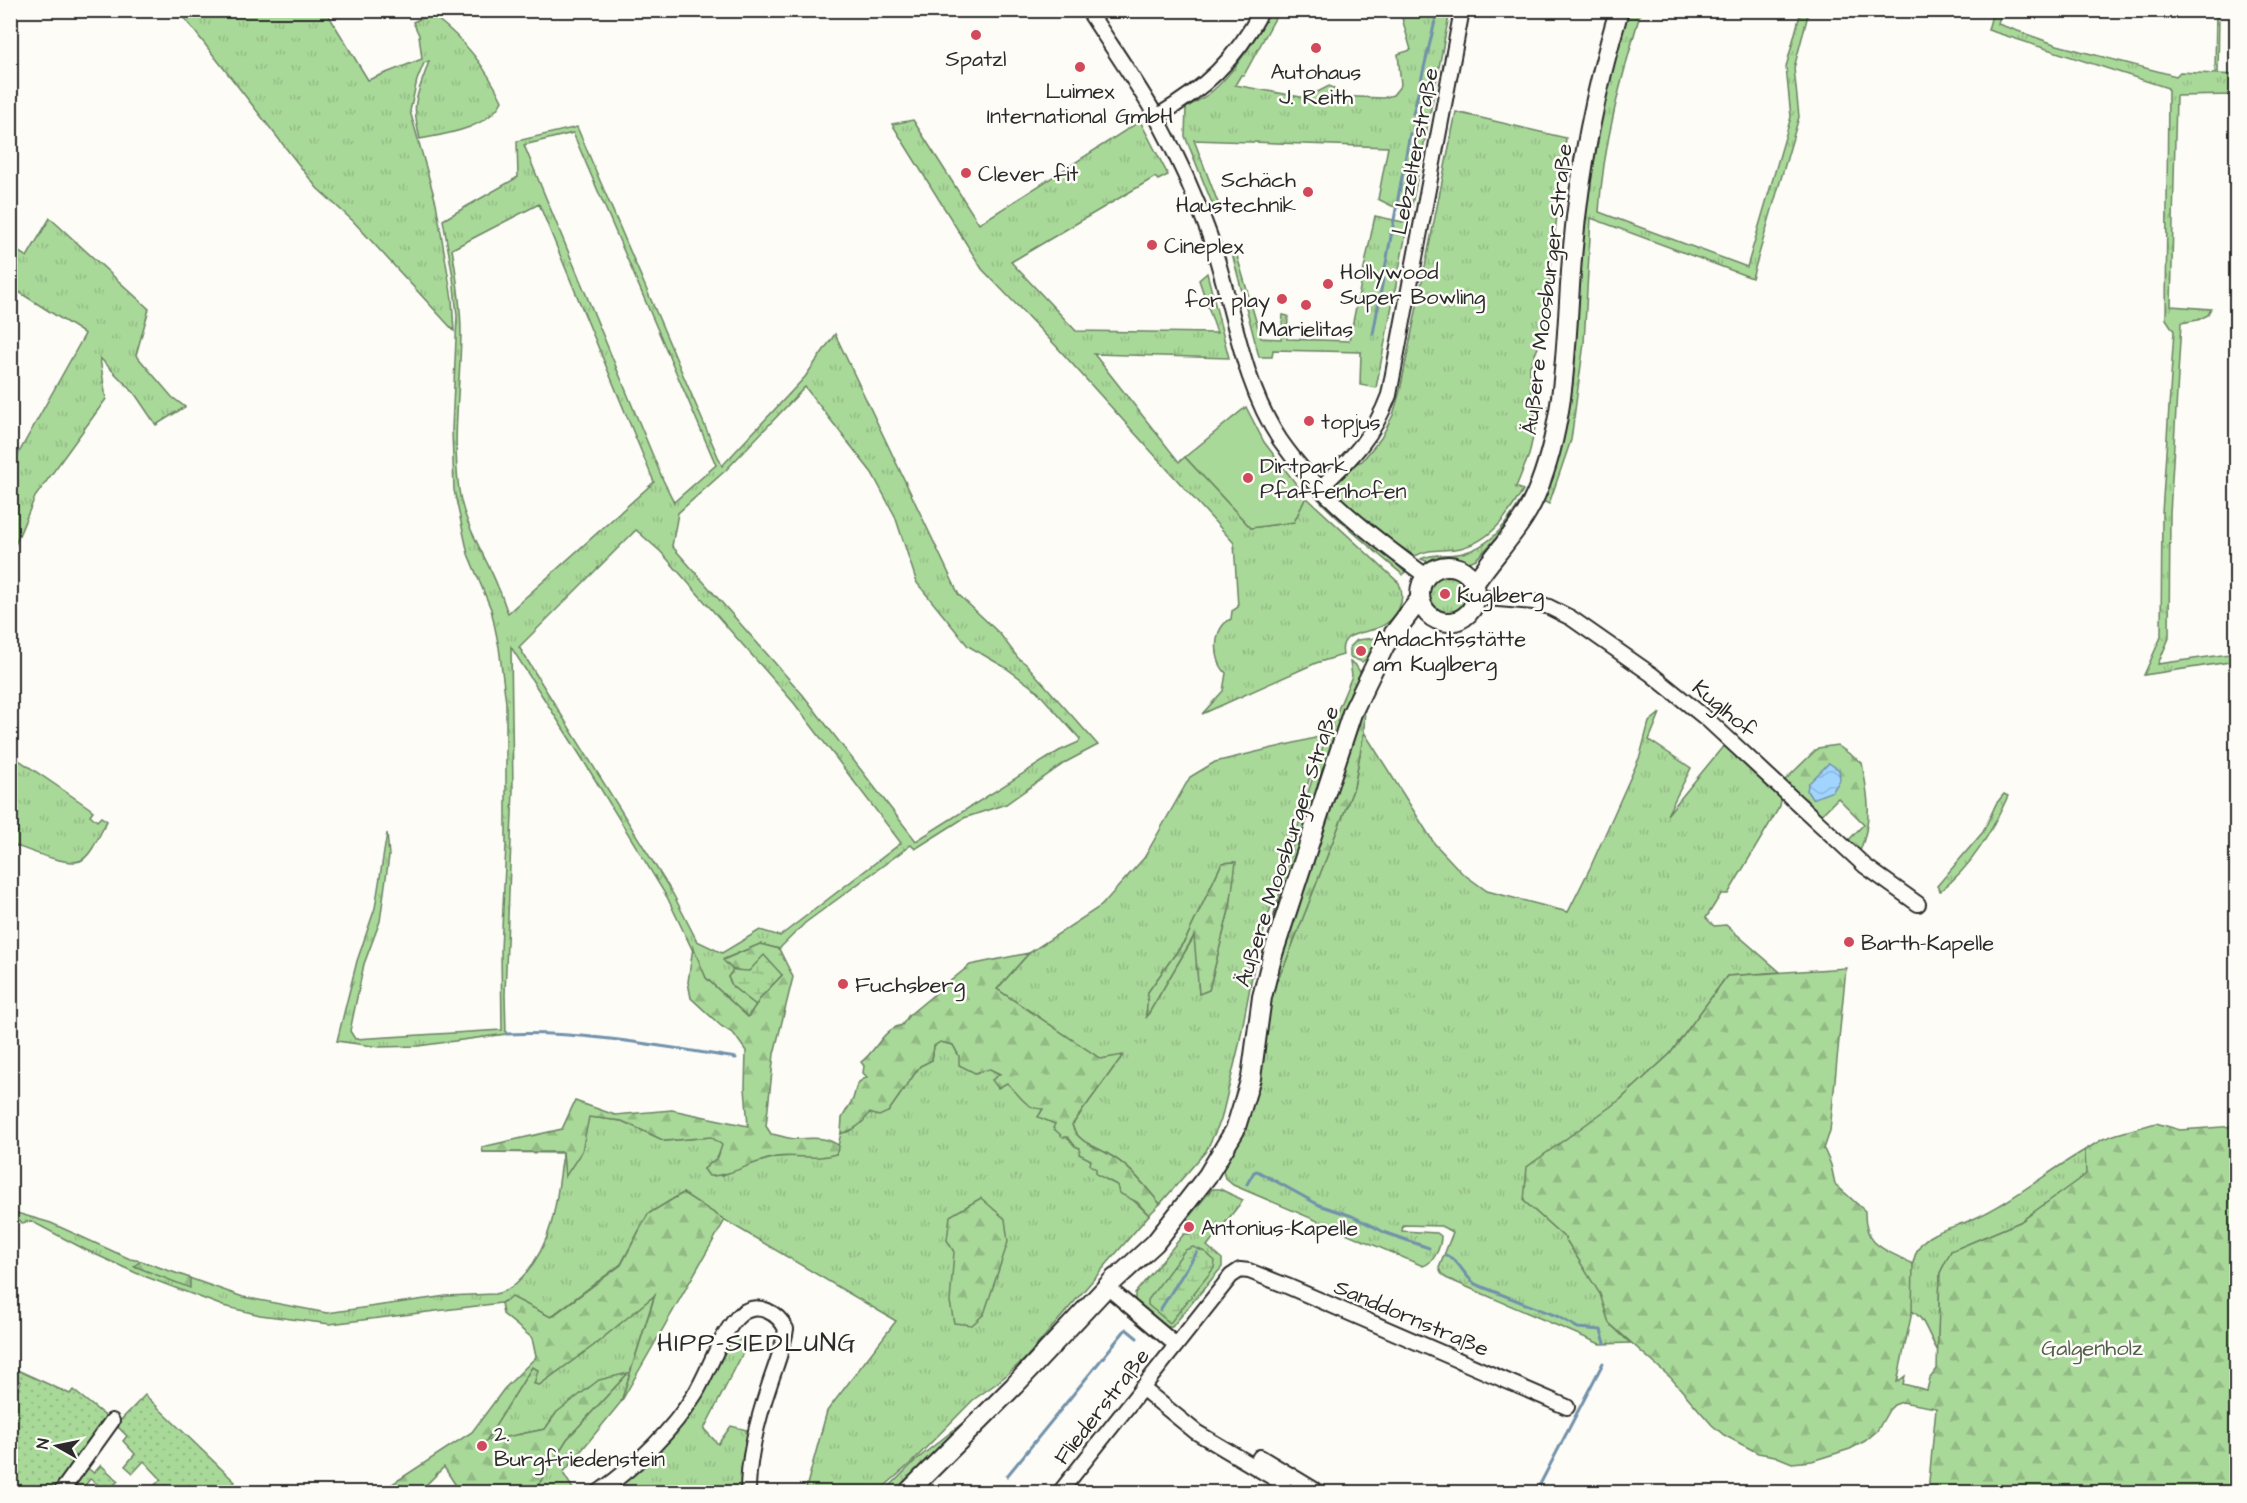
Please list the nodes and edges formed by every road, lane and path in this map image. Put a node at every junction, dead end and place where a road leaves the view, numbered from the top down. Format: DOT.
graph roads {
  1 [pos="1088,10"];
  2 [pos="1262,10"];
  3 [pos="1462,10"];
  4 [pos="1619,10"];
  5 [pos="1156,117"];
  6 [pos="1320,488"];
  7 [pos="1513,531"];
  8 [pos="1461,569"];
  9 [pos="1426,576"];
  10 [pos="1474,590"];
  11 [pos="1420,599"];
  12 [pos="1434,618"];
  13 [pos="1377,662"];
  14 [pos="1918,904"];
  15 [pos="1240,1270"];
  16 [pos="1107,1287"];
  17 [pos="1176,1345"];
  18 [pos="1142,1388"];
  19 [pos="1567,1407"];
  20 [pos="112,1421"];
  21 [pos="61,1492"];
  22 [pos="599,1492"];
  23 [pos="748,1492"];
  24 [pos="908,1492"];
  25 [pos="1059,1492"];
  26 [pos="1318,1492"];
  1 -- 5 [label="street"];
  2 -- 5 [label="street"];
  3 -- 6 [label="street, Lebzelterstraße"];
  4 -- 7 [label="street, Äußere Moosburger Straße"];
  5 -- 6 [label="street"];
  6 -- 9 [label="street"];
  7 -- 8 [label="street, Äußere Moosburger Straße"];
  7 -- 10 [label="street, Äußere Moosburger Straße"];
  8 -- 9 [label="street"];
  8 -- 10 [label="street"];
  9 -- 11 [label="street, Äußere Moosburger Straße"];
  10 -- 12 [label="street, Äußere Moosburger Straße"];
  10 -- 14 [label="street, Kuglhof"];
  11 -- 12 [label="street"];
  11 -- 13 [label="street, Äußere Moosburger Straße"];
  12 -- 13 [label="street, Äußere Moosburger Straße"];
  13 -- 16 [label="street, Äußere Moosburger Straße"];
  15 -- 17 [label="street, Fliederstraße"];
  15 -- 19 [label="street, Sanddornstraße"];
  16 -- 17 [label="street, Fliederstraße"];
  16 -- 24 [label="street, Äußere Moosburger Straße"];
  17 -- 18 [label="street, Fliederstraße"];
  18 -- 25 [label="street, Fliederstraße"];
  18 -- 26 [label="street"];
  20 -- 21 [label="street"];
  22 -- 23 [label="street"];
}
